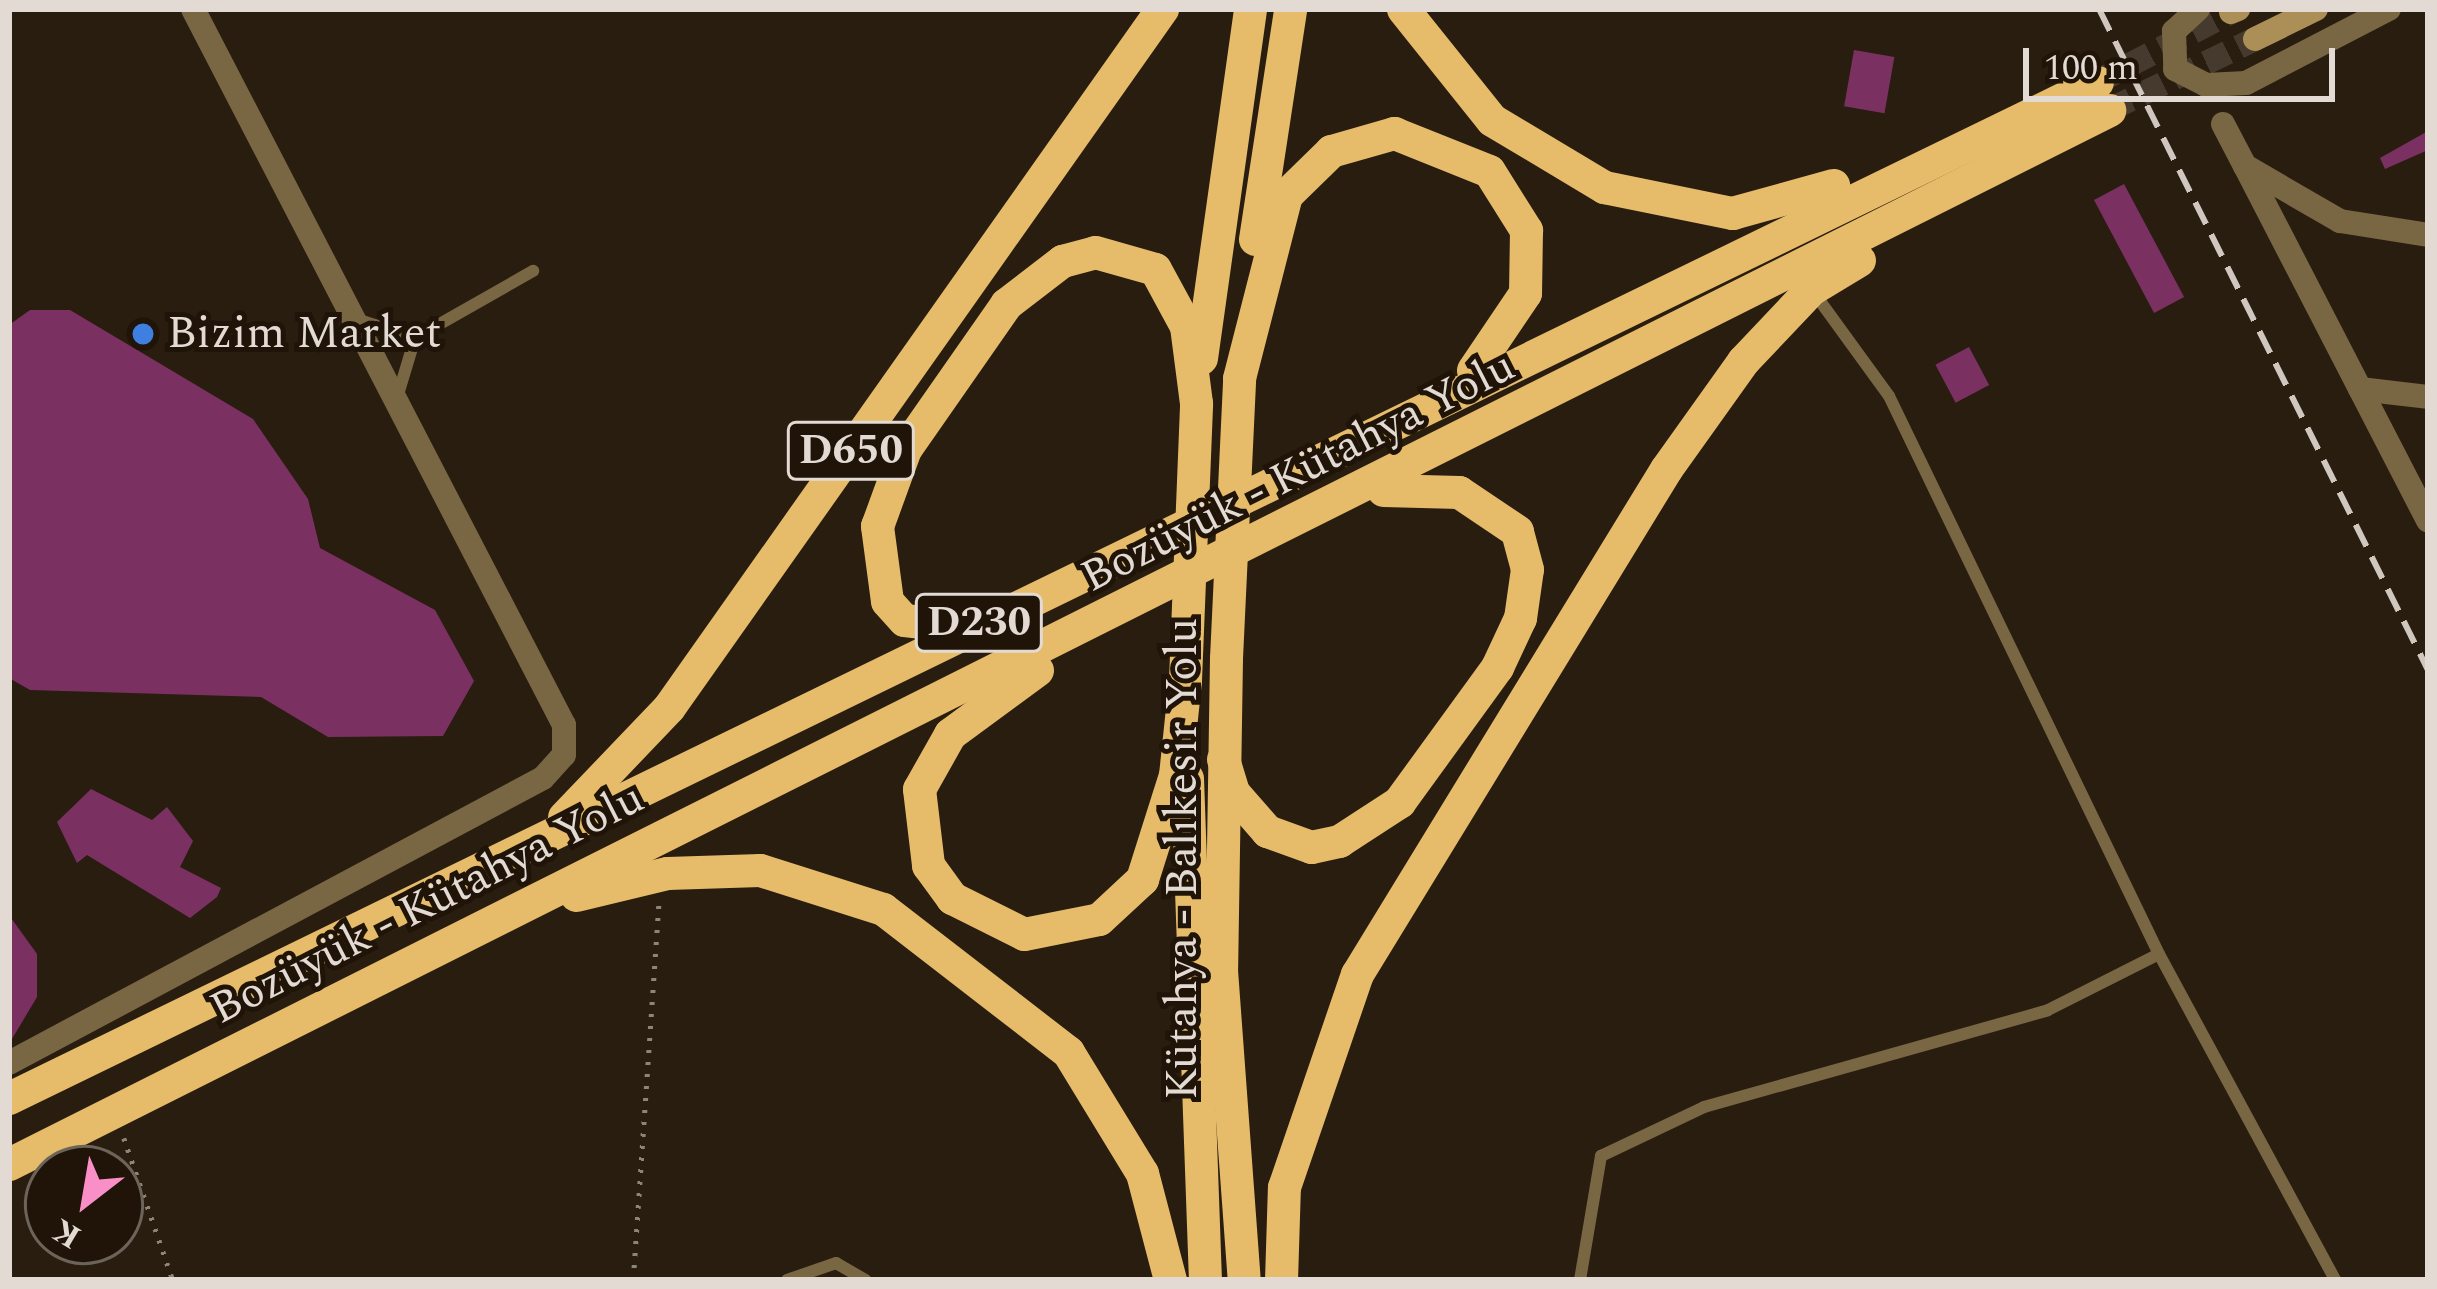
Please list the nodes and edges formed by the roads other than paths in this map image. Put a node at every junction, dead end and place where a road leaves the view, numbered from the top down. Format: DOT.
graph roads {
  1 [pos="193,9"];
  2 [pos="1162,9"];
  3 [pos="1250,9"];
  4 [pos="1290,9"];
  5 [pos="1403,9"];
  6 [pos="2198,9"];
  7 [pos="2316,9"];
  8 [pos="2389,9"];
  9 [pos="2254,38"];
  10 [pos="2103,96"];
  11 [pos="2223,124"];
  12 [pos="2245,166"];
  13 [pos="2428,235"];
  14 [pos="533,271"];
  15 [pos="1811,289"];
  16 [pos="344,315"];
  17 [pos="415,338"];
  18 [pos="1239,378"];
  19 [pos="1454,387"];
  20 [pos="2360,389"];
  21 [pos="2428,397"];
  22 [pos="1196,403"];
  23 [pos="393,411"];
  24 [pos="1352,496"];
  25 [pos="2428,521"];
  26 [pos="1110,618"];
  27 [pos="971,627"];
  28 [pos="1185,680"];
  29 [pos="1222,759"];
  30 [pos="505,860"];
  31 [pos="505,914"];
  32 [pos="2159,955"];
  33 [pos="9,1063"];
  34 [pos="9,1097"];
  35 [pos="9,1164"];
  36 [pos="787,1280"];
  37 [pos="865,1280"];
  38 [pos="1170,1280"];
  39 [pos="1204,1280"];
  40 [pos="1244,1280"];
  41 [pos="1281,1280"];
  42 [pos="1580,1280"];
  43 [pos="2335,1280"];
  1 -- 16 [label="street"];
  2 -- 30 [label="highway, D650"];
  3 -- 22 [label="highway, Kütahya - Balıkesir Yolu"];
  4 -- 18 [label="highway, Kütahya - Balıkesir Yolu"];
  5 -- 10 [label="highway"];
  6 -- 8 [label="street"];
  7 -- 9 [label="main road"];
  10 -- 15 [label="highway"];
  10 -- 19 [label="highway, Bozüyük - Kütahya Yolu"];
  10 -- 24 [label="highway, Bozüyük - Kütahya Yolu"];
  11 -- 12 [label="street"];
  12 -- 13 [label="street"];
  12 -- 20 [label="street"];
  14 -- 17 [label="lane"];
  15 -- 32 [label="lane"];
  15 -- 41 [label="highway"];
  16 -- 17 [label="lane"];
  16 -- 23 [label="street"];
  17 -- 23 [label="lane"];
  18 -- 19 [label="highway, D230"];
  18 -- 29 [label="highway, Kütahya - Balıkesir Yolu / D230, bridge"];
  19 -- 27 [label="highway, Bozüyük - Kütahya Yolu / D230"];
  20 -- 21 [label="street"];
  20 -- 25 [label="street"];
  22 -- 27 [label="highway"];
  22 -- 28 [label="highway, Kütahya - Balıkesir Yolu, bridge"];
  23 -- 33 [label="street"];
  24 -- 26 [label="highway, Bozüyük - Kütahya Yolu / D230"];
  24 -- 29 [label="highway"];
  26 -- 28 [label="highway"];
  26 -- 31 [label="highway, Bozüyük - Kütahya Yolu / D230"];
  27 -- 30 [label="highway, Bozüyük - Kütahya Yolu / D230"];
  28 -- 39 [label="highway, Kütahya - Balıkesir Yolu"];
  29 -- 40 [label="highway, Kütahya - Balıkesir Yolu / D230"];
  30 -- 34 [label="highway, Bozüyük - Kütahya Yolu / D230"];
  31 -- 35 [label="highway, Bozüyük - Kütahya Yolu / D230"];
  31 -- 38 [label="highway, D230"];
  32 -- 42 [label="lane"];
  32 -- 43 [label="lane"];
  36 -- 37 [label="lane"];
}
